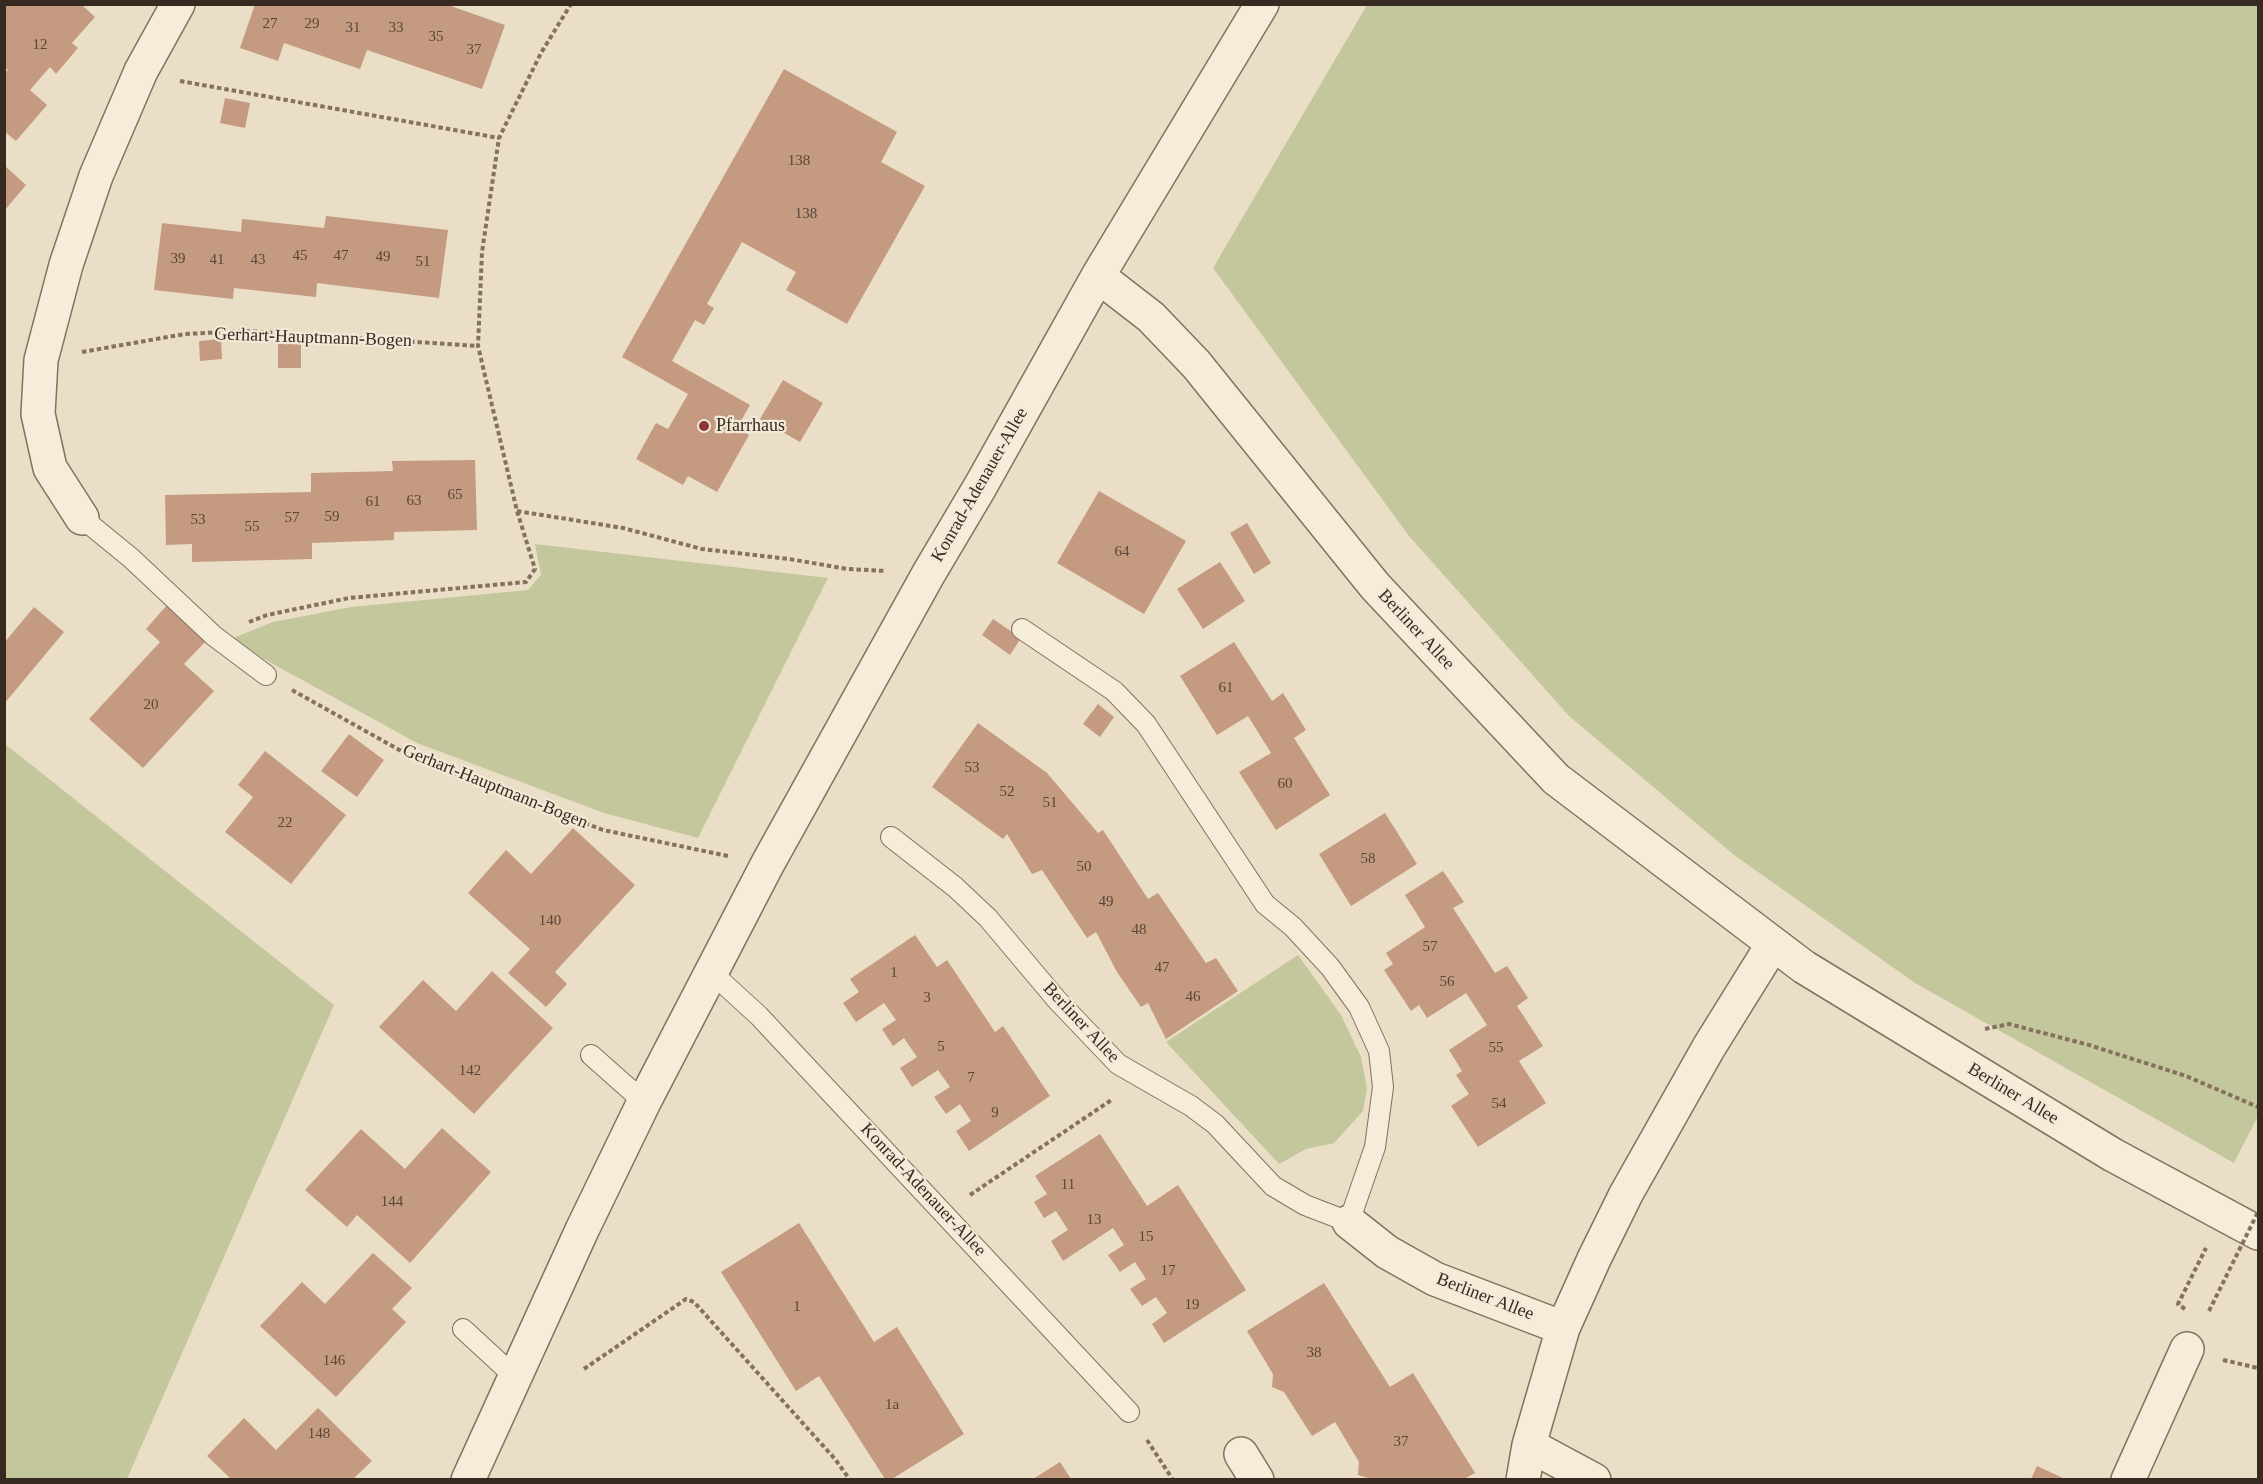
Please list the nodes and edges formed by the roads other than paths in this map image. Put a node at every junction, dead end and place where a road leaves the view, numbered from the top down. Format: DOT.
graph roads {
  1 [pos="178,4"];
  2 [pos="1262,4"];
  3 [pos="1098,276"];
  4 [pos="82,518"];
  5 [pos="1022,629"];
  6 [pos="266,675"];
  7 [pos="891,837"];
  8 [pos="1773,944"];
  9 [pos="712,973"];
  10 [pos="591,1055"];
  11 [pos="644,1102"];
  12 [pos="1349,1222"];
  13 [pos="2259,1233"];
  14 [pos="1563,1328"];
  15 [pos="463,1329"];
  16 [pos="2187,1348"];
  17 [pos="515,1377"];
  18 [pos="1129,1412"];
  19 [pos="1529,1445"];
  20 [pos="468,1479"];
  21 [pos="1523,1479"];
  22 [pos="1594,1479"];
  23 [pos="2128,1479"];
  1 -- 4 [label="street"];
  2 -- 3 [label="street, Konrad-Adenauer-Allee"];
  3 -- 8 [label="street, Berliner Allee"];
  3 -- 9 [label="street, Konrad-Adenauer-Allee"];
  4 -- 6 [label="lane"];
  5 -- 12 [label="lane"];
  7 -- 12 [label="lane, Berliner Allee"];
  8 -- 13 [label="street, Berliner Allee"];
  8 -- 14 [label="street"];
  9 -- 11 [label="street, Konrad-Adenauer-Allee"];
  9 -- 18 [label="lane, Konrad-Adenauer-Allee"];
  10 -- 11 [label="lane"];
  11 -- 17 [label="street, Konrad-Adenauer-Allee"];
  12 -- 14 [label="street, Berliner Allee"];
  14 -- 19 [label="street"];
  15 -- 17 [label="lane"];
  16 -- 23 [label="street"];
  17 -- 20 [label="street, Konrad-Adenauer-Allee"];
  19 -- 21 [label="street"];
  19 -- 22 [label="street"];
}
